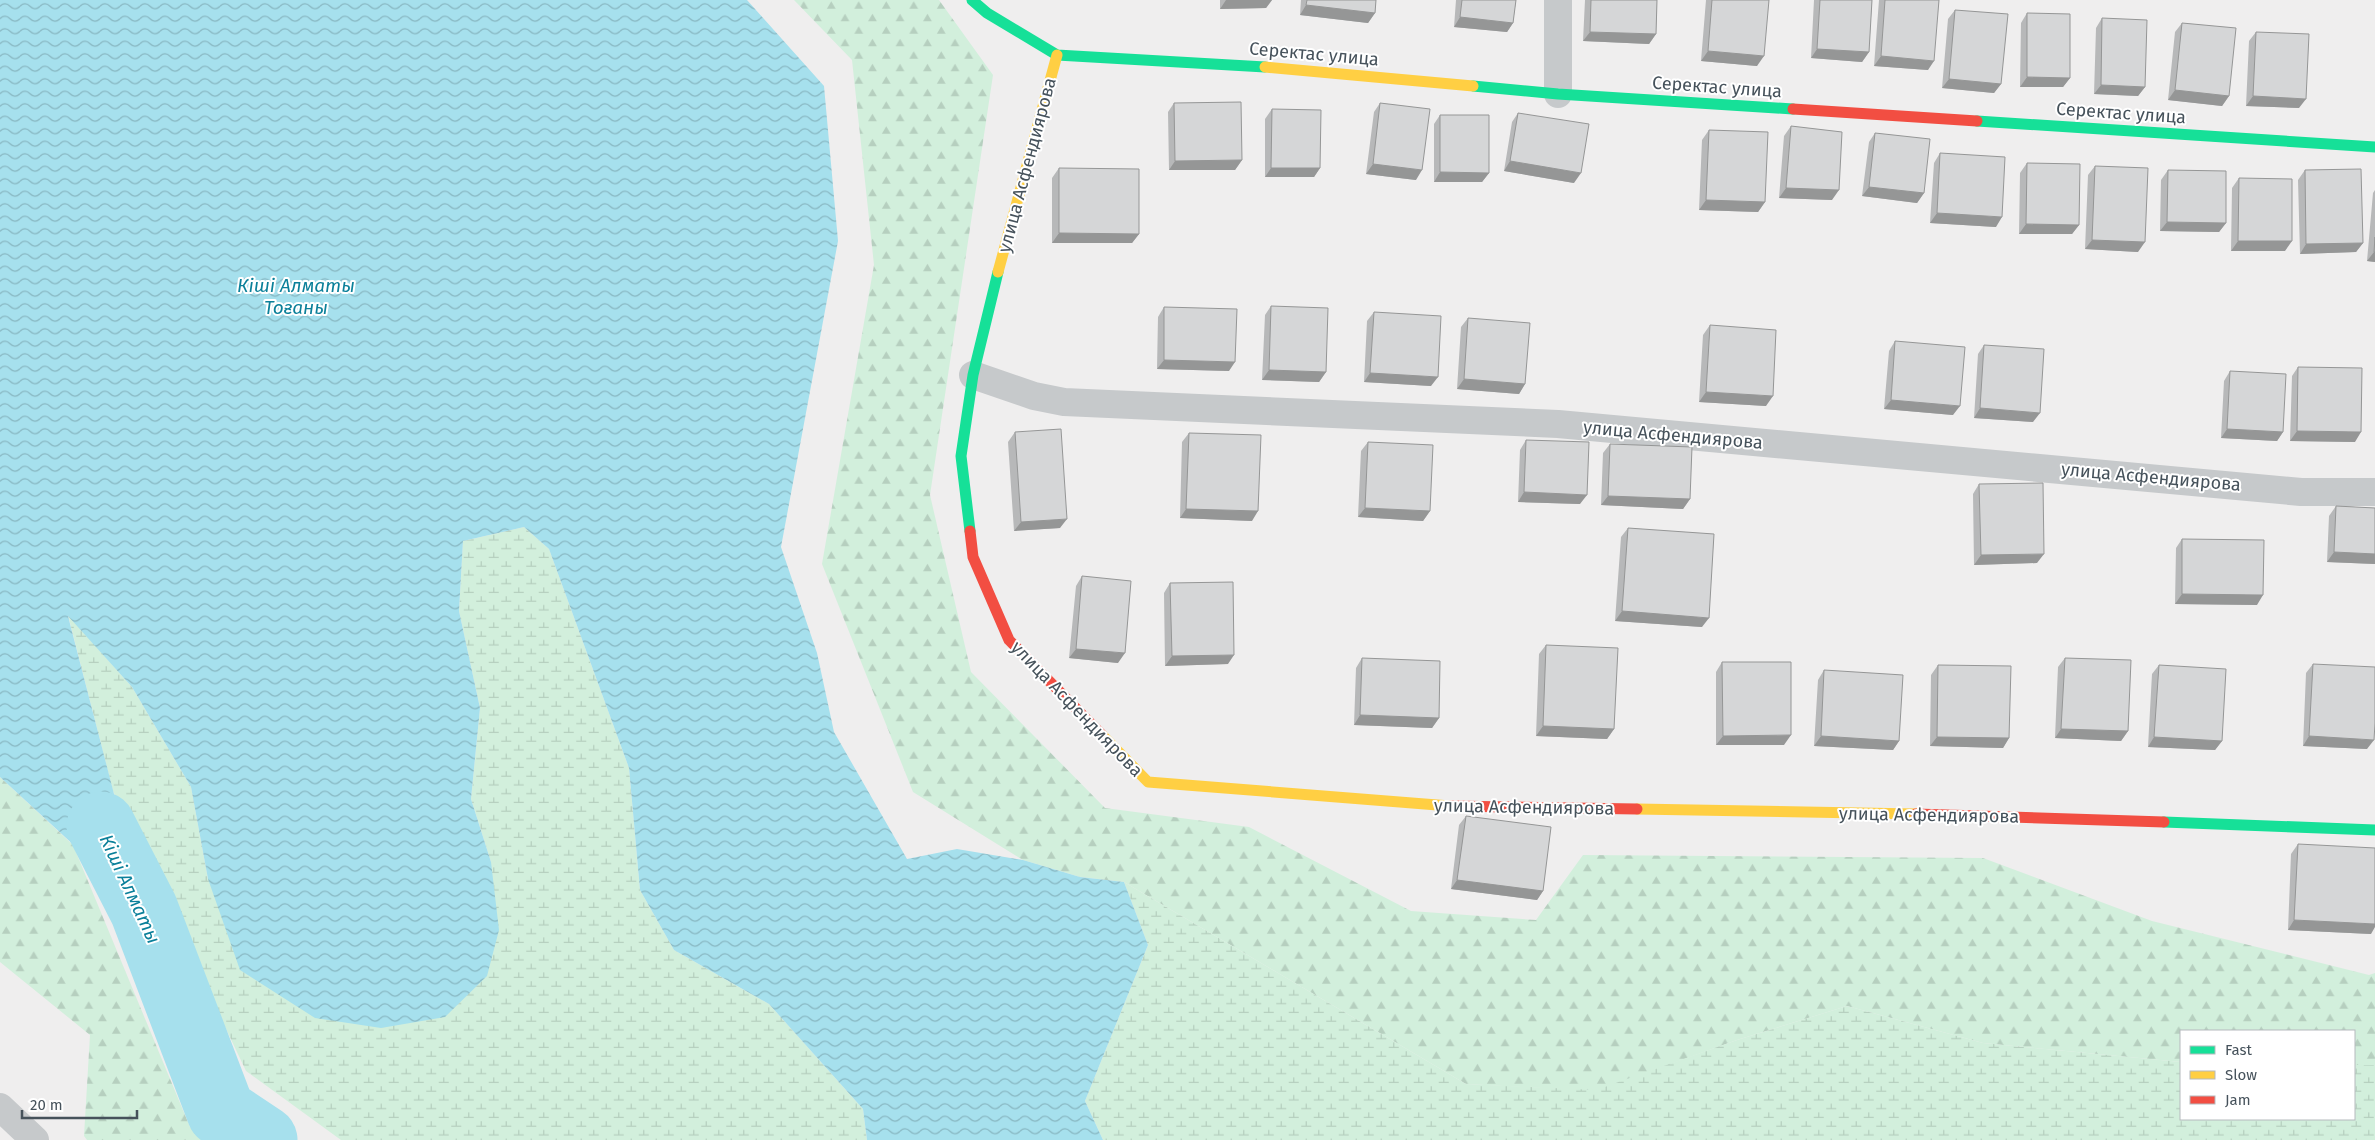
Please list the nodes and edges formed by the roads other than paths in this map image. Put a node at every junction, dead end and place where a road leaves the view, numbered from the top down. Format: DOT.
graph roads {
  1 [pos="972,0"];
  2 [pos="1558,0"];
  3 [pos="1057,54"];
  4 [pos="1558,94"];
  5 [pos="2375,147"];
  6 [pos="973,375"];
  7 [pos="2375,492"];
  8 [pos="2375,830"];
  9 [pos="0,1107"];
  10 [pos="36,1140"];
  1 -- 3 [label="street, улица Асфендиярова"];
  2 -- 4 [label="street"];
  3 -- 4 [label="street, Серектас улица"];
  3 -- 6 [label="street, улица Асфендиярова"];
  4 -- 5 [label="street, Серектас улица"];
  6 -- 7 [label="street, улица Асфендиярова"];
  6 -- 8 [label="street, улица Асфендиярова"];
  9 -- 10 [label="street"];
}
